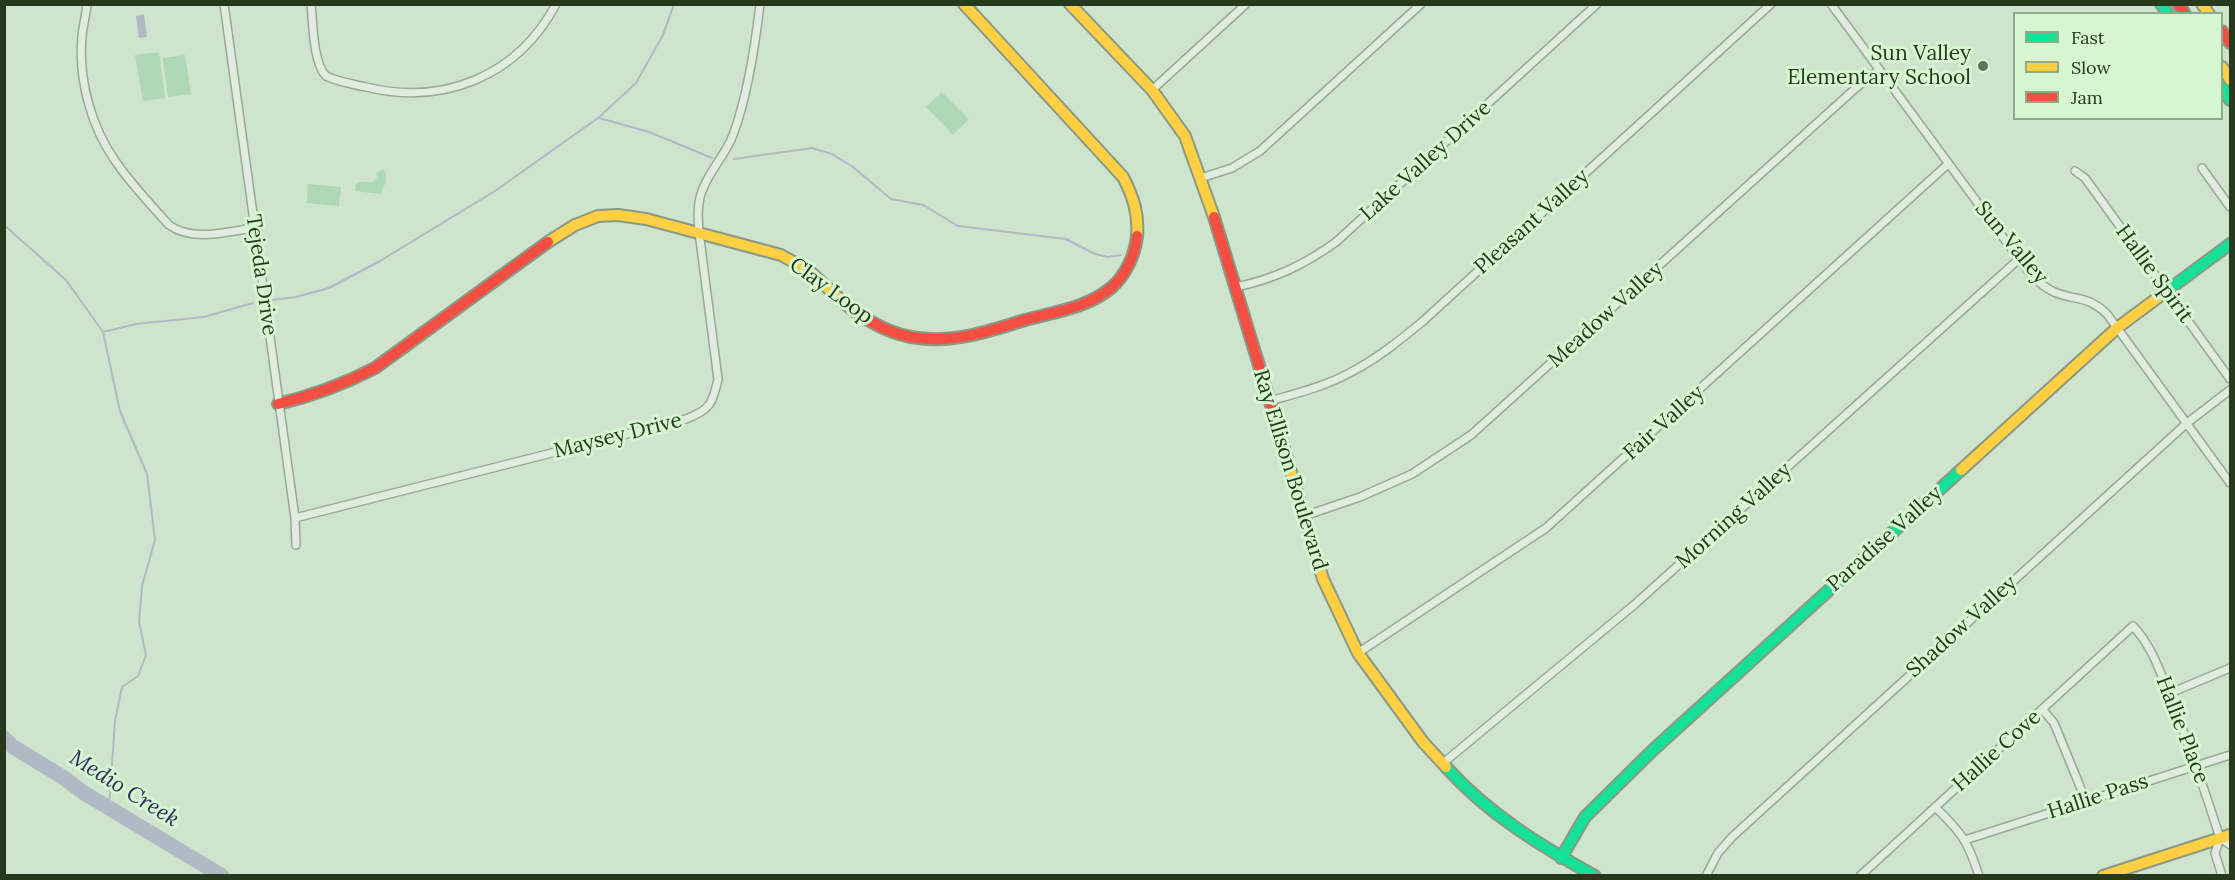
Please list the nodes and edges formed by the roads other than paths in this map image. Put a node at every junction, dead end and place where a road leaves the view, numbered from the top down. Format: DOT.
graph roads {
  1 [pos="87,4"];
  2 [pos="224,4"];
  3 [pos="310,4"];
  4 [pos="556,4"];
  5 [pos="760,4"];
  6 [pos="964,4"];
  7 [pos="1246,4"];
  8 [pos="1421,4"];
  9 [pos="1597,4"];
  10 [pos="1771,4"];
  11 [pos="1831,4"];
  12 [pos="1070,5"];
  13 [pos="1879,70"];
  14 [pos="1152,90"];
  15 [pos="1948,164"];
  16 [pos="2202,168"];
  17 [pos="2075,171"];
  18 [pos="1201,178"];
  19 [pos="2230,207"];
  20 [pos="254,228"];
  21 [pos="699,232"];
  22 [pos="2230,244"];
  23 [pos="2019,259"];
  24 [pos="1236,287"];
  25 [pos="2166,290"];
  26 [pos="2117,328"];
  27 [pos="2230,379"];
  28 [pos="2230,390"];
  29 [pos="1270,401"];
  30 [pos="279,404"];
  31 [pos="2187,423"];
  32 [pos="2230,483"];
  33 [pos="1305,516"];
  34 [pos="295,518"];
  35 [pos="296,545"];
  36 [pos="2133,626"];
  37 [pos="1358,653"];
  38 [pos="2230,668"];
  39 [pos="2168,694"];
  40 [pos="2043,709"];
  41 [pos="2230,755"];
  42 [pos="1442,764"];
  43 [pos="2198,766"];
  44 [pos="2086,801"];
  45 [pos="1935,807"];
  46 [pos="2225,836"];
  47 [pos="1965,840"];
  48 [pos="2230,845"];
  49 [pos="1562,858"];
  50 [pos="1595,876"];
  51 [pos="1706,876"];
  52 [pos="1860,876"];
  53 [pos="1979,876"];
  54 [pos="2103,876"];
  55 [pos="2222,876"];
  1 -- 20 [label="street"];
  2 -- 20 [label="street, Tejeda Drive"];
  3 -- 4 [label="street"];
  5 -- 21 [label="street, Maysey Drive"];
  6 -- 21 [label="main road, Clay Loop"];
  7 -- 14 [label="street"];
  8 -- 18 [label="street"];
  9 -- 24 [label="street, Lake Valley Drive"];
  10 -- 29 [label="street, Pleasant Valley"];
  11 -- 13 [label="street, Sun Valley"];
  12 -- 14 [label="main road, Ray Ellison Boulevard"];
  13 -- 15 [label="street, Sun Valley"];
  13 -- 33 [label="street, Meadow Valley"];
  14 -- 18 [label="main road, Ray Ellison Boulevard"];
  15 -- 23 [label="street, Sun Valley"];
  15 -- 37 [label="street, Fair Valley"];
  16 -- 19 [label="street"];
  17 -- 25 [label="street, Hallie Spirit"];
  18 -- 24 [label="main road, Ray Ellison Boulevard"];
  20 -- 30 [label="street, Tejeda Drive"];
  21 -- 30 [label="main road, Clay Loop"];
  21 -- 34 [label="street, Maysey Drive"];
  22 -- 25 [label="main road, Paradise Valley"];
  23 -- 26 [label="street, Sun Valley"];
  23 -- 42 [label="street, Morning Valley"];
  24 -- 29 [label="main road, Ray Ellison Boulevard"];
  25 -- 26 [label="main road, Paradise Valley"];
  25 -- 27 [label="street, Hallie Spirit"];
  26 -- 31 [label="street, Sun Valley"];
  26 -- 49 [label="main road, Paradise Valley"];
  28 -- 31 [label="street, Shadow Valley"];
  29 -- 33 [label="main road, Ray Ellison Boulevard"];
  30 -- 34 [label="street, Tejeda Drive"];
  31 -- 32 [label="street, Sun Valley"];
  31 -- 51 [label="street, Shadow Valley"];
  33 -- 37 [label="main road, Ray Ellison Boulevard"];
  34 -- 35 [label="street, Tejeda Drive"];
  36 -- 39 [label="street, Hallie Place"];
  36 -- 40 [label="street, Hallie Cove"];
  37 -- 42 [label="main road, Ray Ellison Boulevard"];
  38 -- 39 [label="street"];
  39 -- 43 [label="street, Hallie Place"];
  40 -- 44 [label="street"];
  40 -- 45 [label="street, Hallie Cove"];
  41 -- 43 [label="street, Hallie Pass"];
  42 -- 49 [label="main road, Ray Ellison Boulevard"];
  43 -- 44 [label="street, Hallie Pass"];
  43 -- 46 [label="street, Hallie Place"];
  44 -- 47 [label="street, Hallie Pass"];
  45 -- 47 [label="street"];
  45 -- 52 [label="street, Hallie Cove"];
  46 -- 48 [label="street"];
  46 -- 54 [label="main road"];
  46 -- 55 [label="street, Hallie Place"];
  47 -- 53 [label="street"];
  49 -- 50 [label="main road, Ray Ellison Boulevard"];
}
